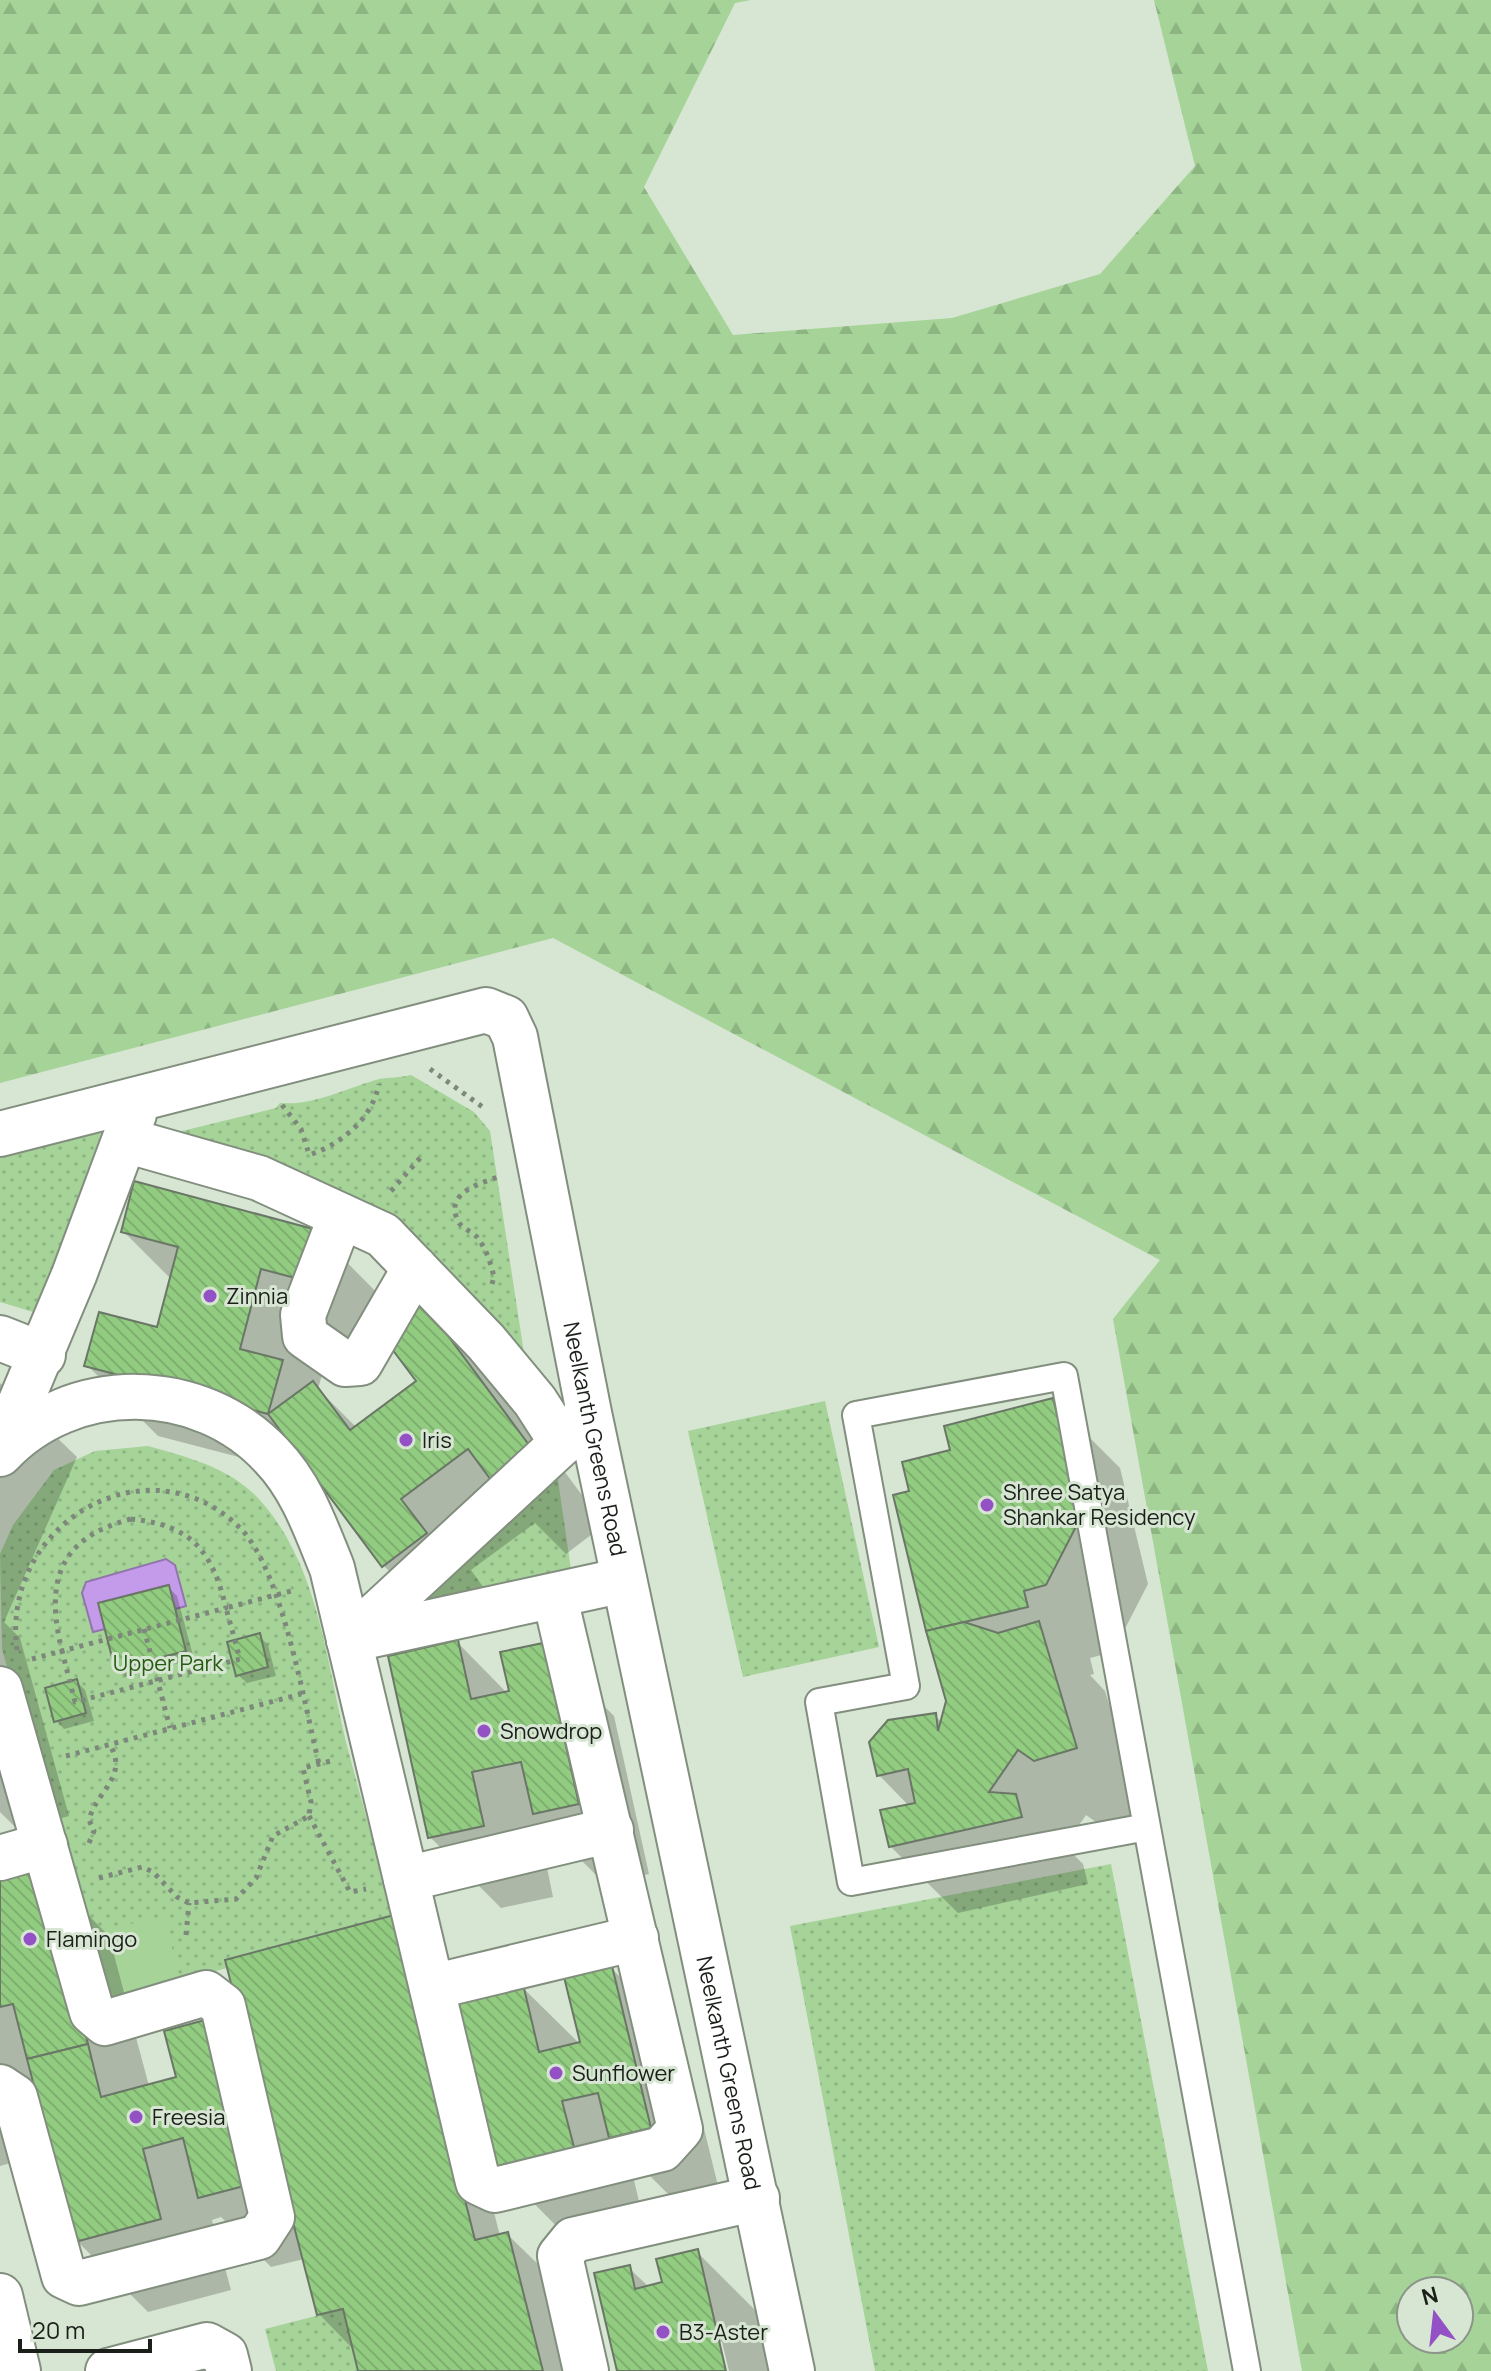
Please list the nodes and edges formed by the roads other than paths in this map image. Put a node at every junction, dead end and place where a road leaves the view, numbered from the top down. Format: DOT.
graph roads {
  1 [pos="132,1120"];
  2 [pos="0,1134"];
  3 [pos="341,1216"];
  4 [pos="415,1268"];
  5 [pos="0,1338"];
  6 [pos="43,1355"];
  7 [pos="576,1428"];
  8 [pos="0,1453"];
  9 [pos="624,1580"];
  10 [pos="555,1598"];
  11 [pos="349,1640"];
  12 [pos="10,1675"];
  13 [pos="27,1766"];
  14 [pos="1147,1827"];
  15 [pos="611,1830"];
  16 [pos="63,1848"];
  17 [pos="0,1858"];
  18 [pos="406,1879"];
  19 [pos="636,1938"];
  20 [pos="432,1987"];
  21 [pos="0,2087"];
  22 [pos="757,2198"];
  23 [pos="0,2296"];
  24 [pos="18,2371"];
  25 [pos="108,2371"];
  26 [pos="229,2371"];
  27 [pos="586,2371"];
  28 [pos="792,2371"];
  29 [pos="1247,2371"];
  1 -- 2 [label="street, Neelkanth Greens Road"];
  1 -- 3 [label="street"];
  1 -- 6 [label="street"];
  1 -- 7 [label="street, Neelkanth Greens Road"];
  3 -- 4 [label="street"];
  3 -- 4 [label="street"];
  4 -- 7 [label="street"];
  5 -- 6 [label="street"];
  6 -- 8 [label="street"];
  7 -- 9 [label="street, Neelkanth Greens Road"];
  7 -- 11 [label="street"];
  8 -- 11 [label="street"];
  9 -- 10 [label="street"];
  9 -- 22 [label="street, Neelkanth Greens Road"];
  10 -- 11 [label="street"];
  10 -- 15 [label="street"];
  11 -- 18 [label="street"];
  12 -- 13 [label="street"];
  13 -- 16 [label="street"];
  14 -- 14 [label="lane"];
  14 -- 29 [label="lane"];
  15 -- 18 [label="street"];
  15 -- 19 [label="street"];
  16 -- 17 [label="street"];
  16 -- 21 [label="street"];
  18 -- 20 [label="street"];
  19 -- 20 [label="street"];
  19 -- 20 [label="street"];
  22 -- 27 [label="street"];
  22 -- 28 [label="street, Neelkanth Greens Road"];
  23 -- 24 [label="street"];
  25 -- 26 [label="street"];
}
